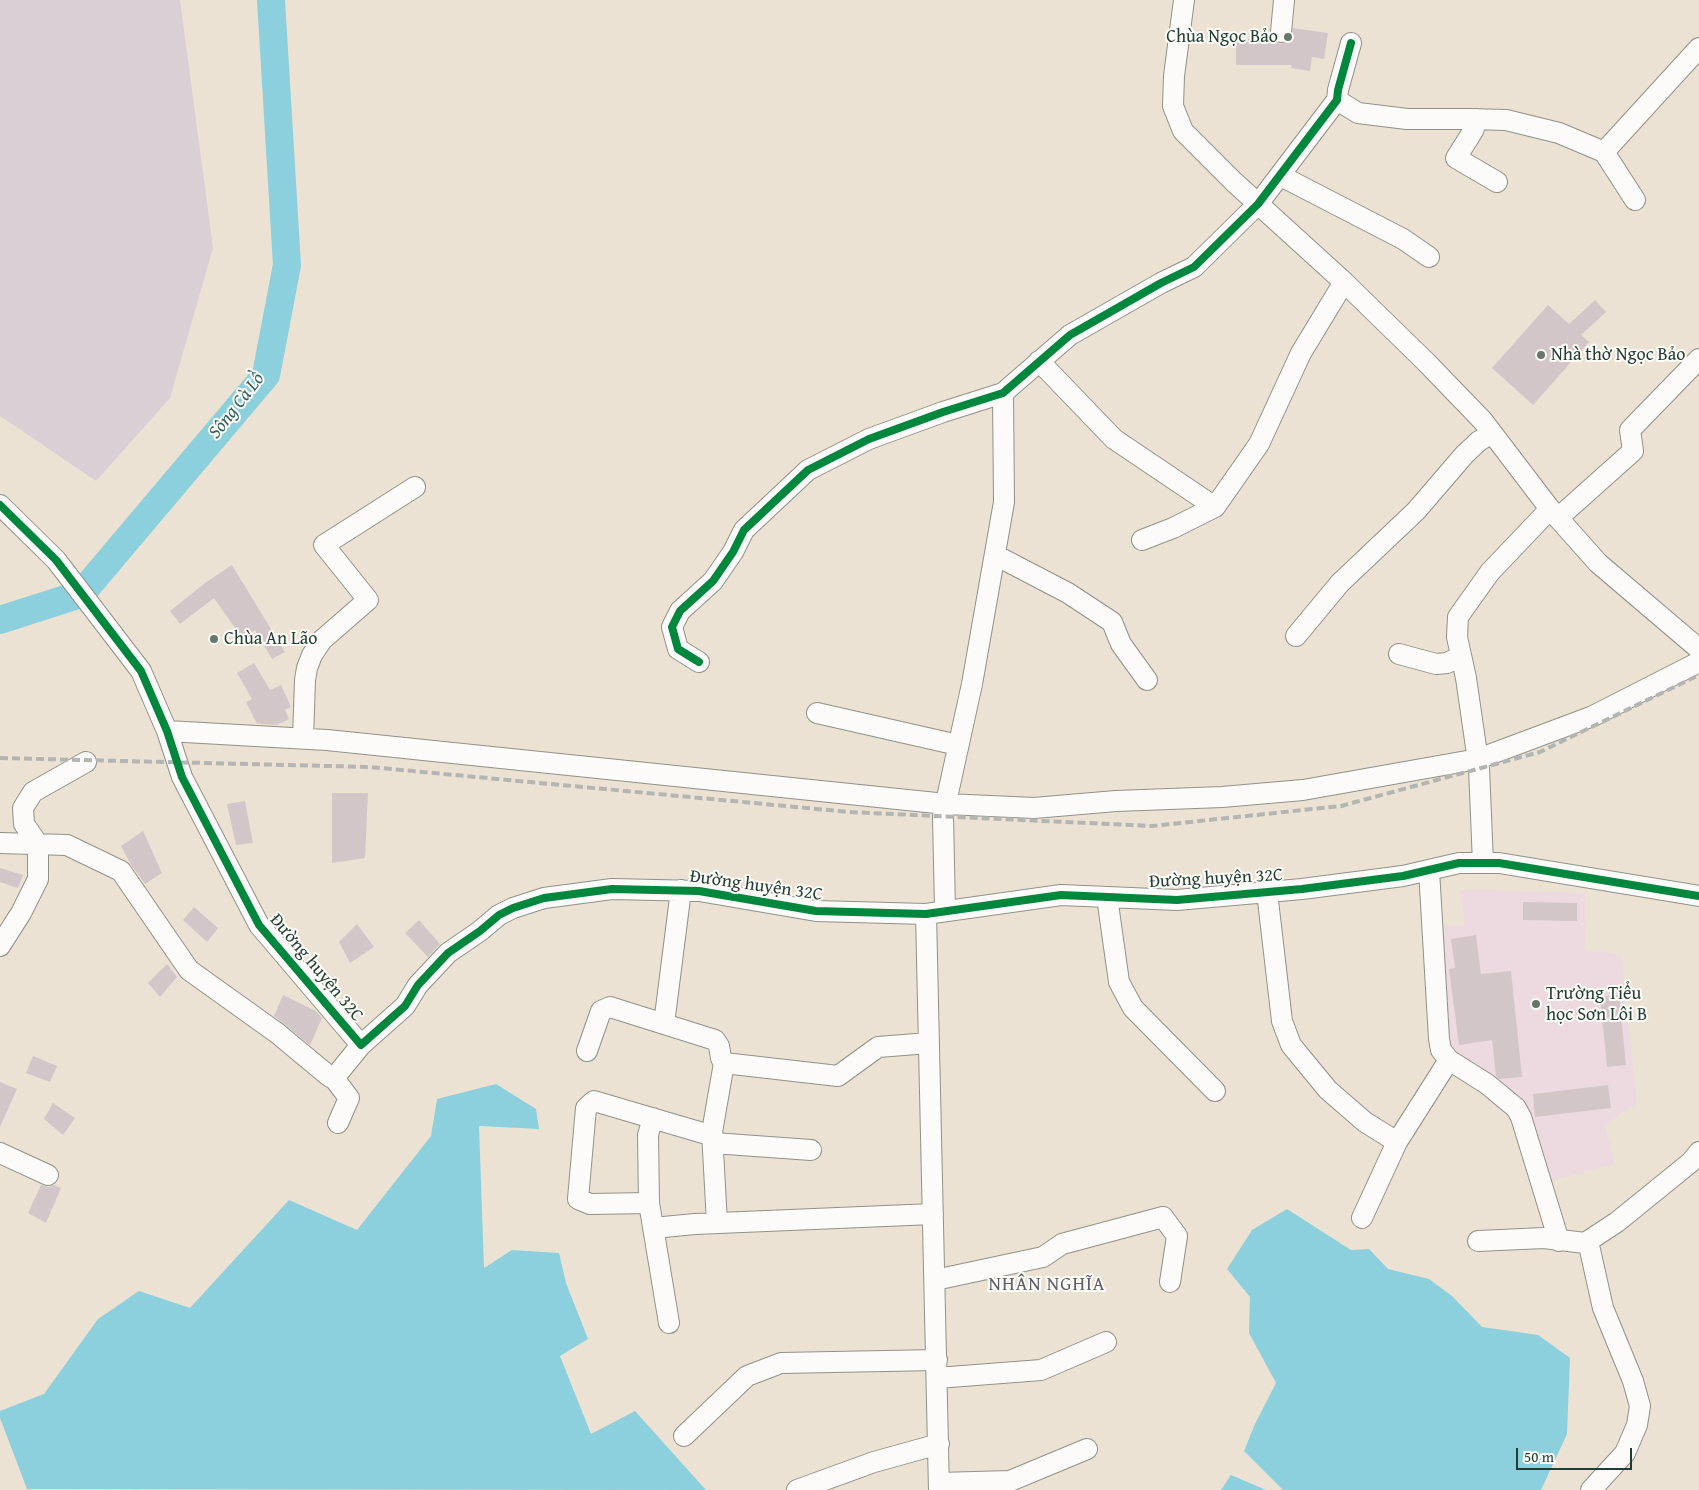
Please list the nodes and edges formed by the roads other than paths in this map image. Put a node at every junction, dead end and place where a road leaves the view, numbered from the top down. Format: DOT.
graph roads {
  1 [pos="1184,0"];
  2 [pos="1284,0"];
  3 [pos="1282,32"];
  4 [pos="1351,43"];
  5 [pos="1699,48"];
  6 [pos="1337,100"];
  7 [pos="1476,119"];
  8 [pos="1604,152"];
  9 [pos="1281,176"];
  10 [pos="1498,182"];
  11 [pos="1635,200"];
  12 [pos="1258,204"];
  13 [pos="1429,257"];
  14 [pos="1344,282"];
  15 [pos="1699,359"];
  16 [pos="1039,362"];
  17 [pos="1002,393"];
  18 [pos="1492,433"];
  19 [pos="415,487"];
  20 [pos="0,506"];
  21 [pos="1215,507"];
  22 [pos="1554,513"];
  23 [pos="1142,540"];
  24 [pos="995,555"];
  25 [pos="1296,636"];
  26 [pos="1699,649"];
  27 [pos="1399,654"];
  28 [pos="1461,656"];
  29 [pos="699,662"];
  30 [pos="1699,662"];
  31 [pos="1147,680"];
  32 [pos="817,713"];
  33 [pos="167,731"];
  34 [pos="303,738"];
  35 [pos="958,745"];
  36 [pos="1478,759"];
  37 [pos="86,762"];
  38 [pos="946,804"];
  39 [pos="0,843"];
  40 [pos="38,844"];
  41 [pos="1483,863"];
  42 [pos="1429,870"];
  43 [pos="681,890"];
  44 [pos="1266,892"];
  45 [pos="1699,896"];
  46 [pos="1107,897"];
  47 [pos="936,913"];
  48 [pos="0,946"];
  49 [pos="664,1024"];
  50 [pos="929,1043"];
  51 [pos="361,1046"];
  52 [pos="586,1051"];
  53 [pos="1450,1060"];
  54 [pos="724,1063"];
  55 [pos="333,1077"];
  56 [pos="1215,1091"];
  57 [pos="653,1118"];
  58 [pos="338,1123"];
  59 [pos="713,1139"];
  60 [pos="1397,1142"];
  61 [pos="811,1150"];
  62 [pos="1699,1152"];
  63 [pos="0,1153"];
  64 [pos="48,1175"];
  65 [pos="649,1203"];
  66 [pos="933,1214"];
  67 [pos="1362,1218"];
  68 [pos="717,1223"];
  69 [pos="653,1228"];
  70 [pos="1478,1241"];
  71 [pos="1559,1241"];
  72 [pos="1588,1241"];
  73 [pos="935,1280"];
  74 [pos="1170,1282"];
  75 [pos="669,1323"];
  76 [pos="1106,1342"];
  77 [pos="937,1369"];
  78 [pos="684,1436"];
  79 [pos="939,1444"];
  80 [pos="1086,1449"];
  81 [pos="939,1486"];
  82 [pos="797,1490"];
  83 [pos="1591,1490"];
  1 -- 12 [label="street"];
  2 -- 3 [label="street"];
  4 -- 6 [label="street"];
  5 -- 8 [label="street"];
  6 -- 7 [label="street"];
  6 -- 9 [label="street"];
  7 -- 8 [label="street"];
  7 -- 10 [label="street"];
  8 -- 11 [label="street"];
  9 -- 12 [label="street"];
  9 -- 13 [label="street"];
  12 -- 14 [label="street"];
  12 -- 16 [label="street"];
  14 -- 18 [label="street"];
  14 -- 21 [label="street"];
  15 -- 22 [label="street"];
  16 -- 17 [label="street"];
  16 -- 21 [label="street"];
  17 -- 24 [label="street"];
  17 -- 29 [label="street"];
  18 -- 22 [label="street"];
  18 -- 25 [label="street"];
  19 -- 34 [label="street"];
  20 -- 33 [label="street, Đường huyện 32C"];
  21 -- 23 [label="street"];
  22 -- 26 [label="street"];
  22 -- 28 [label="street"];
  24 -- 31 [label="street"];
  24 -- 35 [label="street"];
  27 -- 28 [label="street"];
  28 -- 36 [label="street"];
  30 -- 36 [label="street"];
  32 -- 35 [label="street"];
  33 -- 34 [label="street"];
  33 -- 51 [label="street, Đường huyện 32C"];
  34 -- 38 [label="street"];
  35 -- 38 [label="street"];
  36 -- 38 [label="street"];
  36 -- 41 [label="street"];
  37 -- 40 [label="street"];
  38 -- 47 [label="street"];
  39 -- 40 [label="street"];
  40 -- 48 [label="street"];
  40 -- 55 [label="street"];
  41 -- 42 [label="street, Đường huyện 32C"];
  41 -- 45 [label="street, Đường huyện 32C"];
  42 -- 44 [label="street, Đường huyện 32C"];
  42 -- 53 [label="street"];
  43 -- 47 [label="street, Đường huyện 32C"];
  43 -- 49 [label="street"];
  43 -- 51 [label="street, Đường huyện 32C"];
  44 -- 46 [label="street, Đường huyện 32C"];
  44 -- 60 [label="street"];
  46 -- 47 [label="street, Đường huyện 32C"];
  46 -- 56 [label="street"];
  47 -- 50 [label="street"];
  49 -- 52 [label="street"];
  49 -- 54 [label="street"];
  50 -- 54 [label="street"];
  50 -- 66 [label="street"];
  51 -- 55 [label="street"];
  53 -- 60 [label="street"];
  53 -- 71 [label="street"];
  54 -- 59 [label="street"];
  55 -- 58 [label="street"];
  57 -- 59 [label="street"];
  57 -- 65 [label="street"];
  57 -- 65 [label="street"];
  59 -- 61 [label="street"];
  59 -- 68 [label="street"];
  60 -- 67 [label="street"];
  62 -- 72 [label="street"];
  63 -- 64 [label="street"];
  65 -- 69 [label="street"];
  66 -- 68 [label="street"];
  66 -- 73 [label="street"];
  68 -- 69 [label="street"];
  69 -- 75 [label="street"];
  70 -- 71 [label="street"];
  71 -- 72 [label="street"];
  72 -- 83 [label="street"];
  73 -- 74 [label="street"];
  73 -- 77 [label="street"];
  76 -- 77 [label="street"];
  77 -- 78 [label="street"];
  77 -- 79 [label="street"];
  79 -- 81 [label="street"];
  79 -- 82 [label="street"];
  80 -- 81 [label="street"];
}
